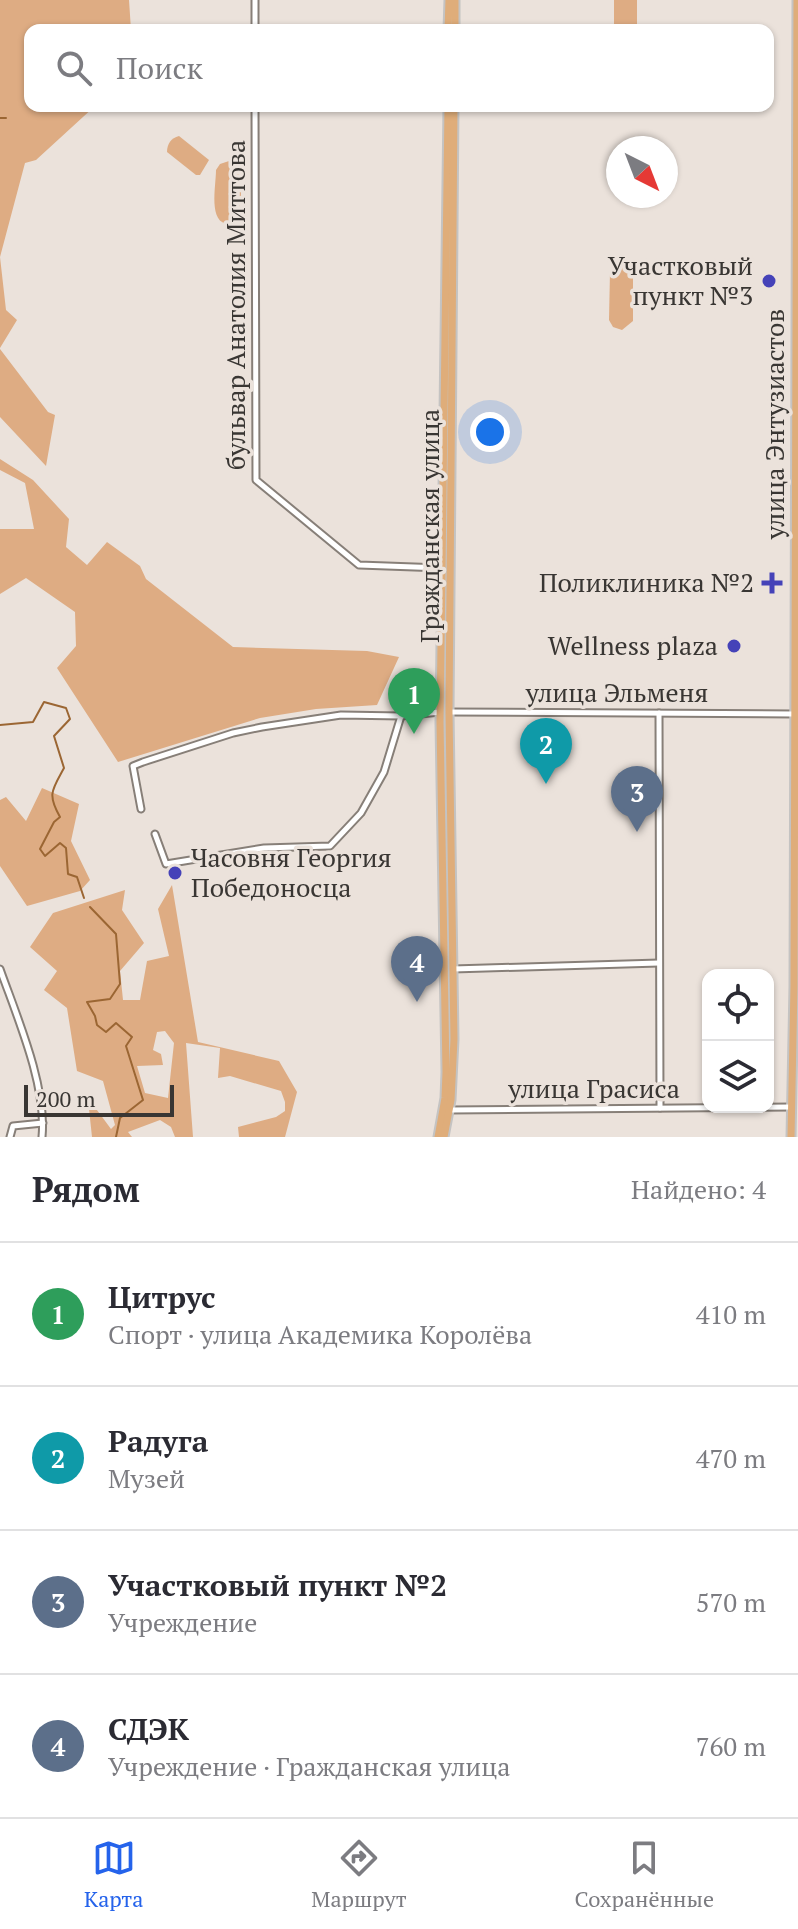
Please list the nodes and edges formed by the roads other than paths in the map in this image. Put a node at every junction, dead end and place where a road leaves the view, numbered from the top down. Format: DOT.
graph roads {
  1 [pos="255,0"];
  2 [pos="449,0"];
  3 [pos="455,0"];
  4 [pos="797,0"];
  5 [pos="255,24"];
  6 [pos="448,24"];
  7 [pos="455,24"];
  8 [pos="797,35"];
  9 [pos="797,47"];
  10 [pos="797,66"];
  11 [pos="797,101"];
  12 [pos="255,112"];
  13 [pos="448,112"];
  14 [pos="454,112"];
  15 [pos="797,143"];
  16 [pos="797,206"];
  17 [pos="797,333"];
  18 [pos="797,343"];
  19 [pos="448,373"];
  20 [pos="796,446"];
  21 [pos="796,475"];
  22 [pos="796,517"];
  23 [pos="442,568"];
  24 [pos="796,612"];
  25 [pos="444,712"];
  26 [pos="659,713"];
  27 [pos="793,714"];
  28 [pos="401,716"];
  29 [pos="141,809"];
  30 [pos="155,834"];
  31 [pos="796,853"];
  32 [pos="796,864"];
  33 [pos="798,884"];
  34 [pos="798,902"];
  35 [pos="659,963"];
  36 [pos="0,969"];
  37 [pos="449,969"];
  38 [pos="796,975"];
  39 [pos="796,986"];
  40 [pos="798,1074"];
  41 [pos="795,1107"];
  42 [pos="660,1108"];
  43 [pos="447,1110"];
  44 [pos="43,1123"];
  45 [pos="10,1137"];
  46 [pos="42,1137"];
  47 [pos="438,1137"];
  48 [pos="444,1137"];
  49 [pos="793,1137"];
  1 -- 5 [label="street"];
  2 -- 6 [label="main road"];
  3 -- 7 [label="main road"];
  4 -- 8 [label="main road, улица Энтузиастов"];
  8 -- 9 [label="main road, улица Энтузиастов"];
  9 -- 10 [label="main road, улица Энтузиастов"];
  10 -- 11 [label="main road, улица Энтузиастов"];
  11 -- 15 [label="main road, улица Энтузиастов"];
  12 -- 23 [label="street, бульвар Анатолия Миттова"];
  13 -- 19 [label="main road, Гражданская улица"];
  14 -- 19 [label="main road, Гражданская улица"];
  15 -- 16 [label="main road, улица Энтузиастов"];
  16 -- 17 [label="main road, улица Энтузиастов"];
  17 -- 18 [label="main road, улица Энтузиастов"];
  18 -- 20 [label="main road, улица Энтузиастов"];
  19 -- 23 [label="main road, Гражданская улица"];
  19 -- 25 [label="main road, Гражданская улица"];
  20 -- 21 [label="main road, улица Энтузиастов"];
  21 -- 22 [label="main road, улица Энтузиастов"];
  22 -- 24 [label="main road, улица Энтузиастов"];
  23 -- 25 [label="main road, Гражданская улица"];
  24 -- 27 [label="main road, улица Энтузиастов"];
  25 -- 26 [label="street, улица Эльменя"];
  25 -- 28 [label="street, улица Эльменя"];
  25 -- 37 [label="main road, Гражданская улица"];
  26 -- 27 [label="street, улица Эльменя"];
  26 -- 35 [label="street"];
  27 -- 31 [label="main road, улица Энтузиастов"];
  28 -- 29 [label="street, улица Эльменя"];
  28 -- 30 [label="street"];
  31 -- 32 [label="main road, улица Энтузиастов"];
  32 -- 38 [label="main road, улица Энтузиастов"];
  33 -- 34 [label="main road"];
  35 -- 37 [label="street"];
  35 -- 42 [label="street"];
  36 -- 44 [label="street"];
  37 -- 43 [label="main road, Гражданская улица"];
  38 -- 39 [label="main road, улица Энтузиастов"];
  39 -- 41 [label="main road, улица Энтузиастов"];
  40 -- 41 [label="main road, улица Энтузиастов"];
  41 -- 42 [label="street, улица Грасиса"];
  41 -- 49 [label="main road, улица Энтузиастов"];
  42 -- 43 [label="street, улица Грасиса"];
  43 -- 47 [label="main road, Гражданская улица"];
  43 -- 48 [label="main road, Гражданская улица"];
  44 -- 45 [label="street"];
  44 -- 46 [label="street"];
}
